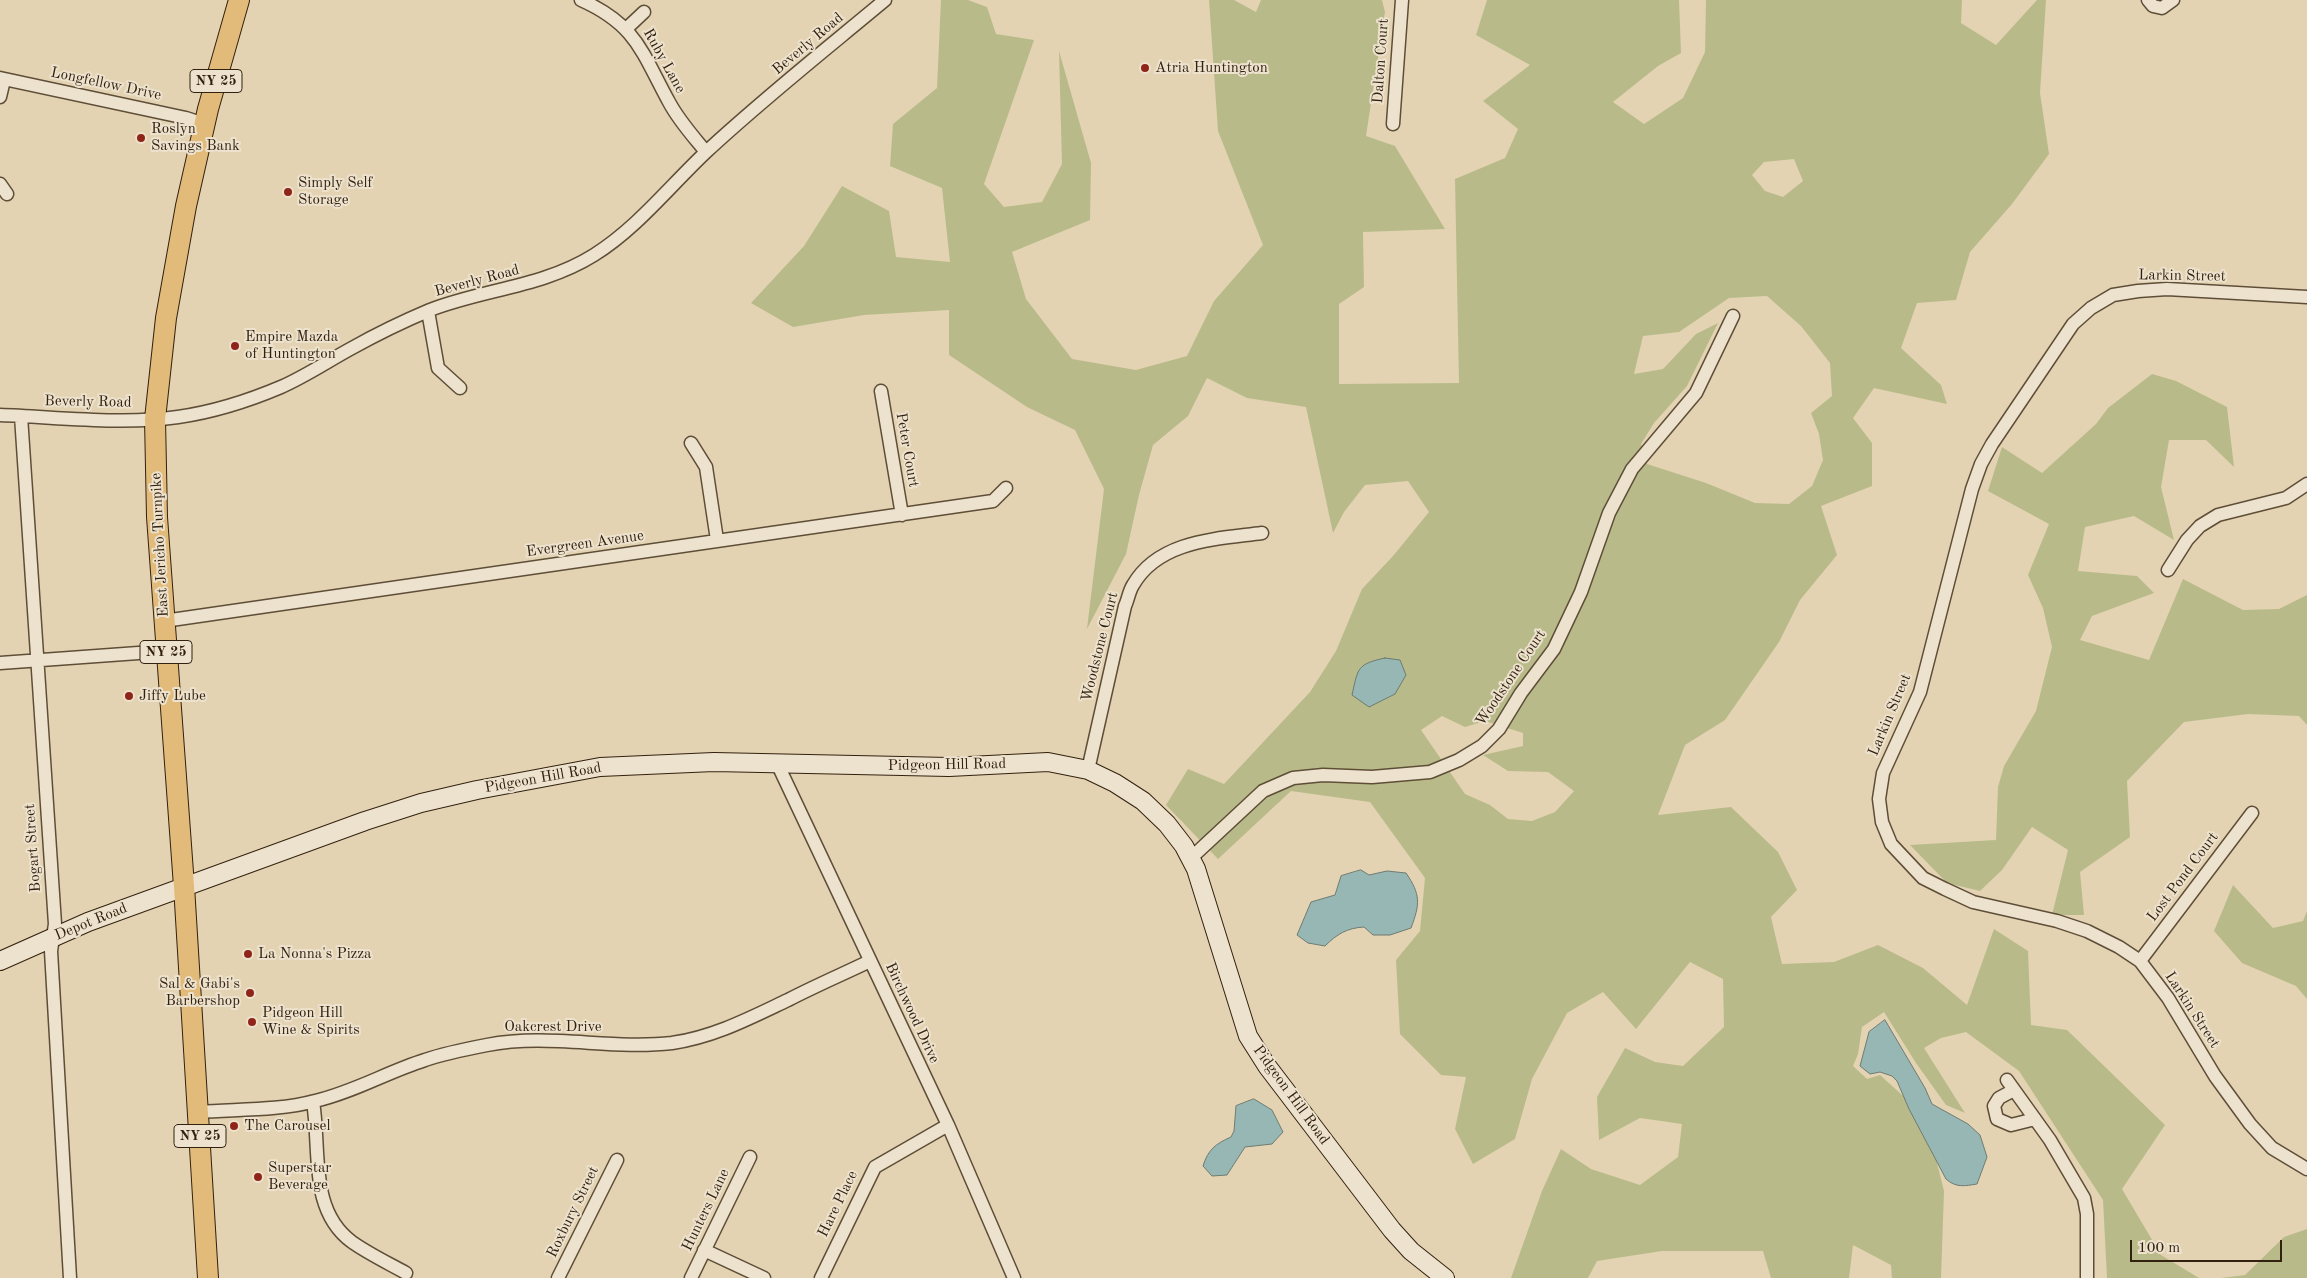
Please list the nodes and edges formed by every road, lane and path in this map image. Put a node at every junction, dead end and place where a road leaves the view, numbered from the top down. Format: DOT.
graph roads {
  1 [pos="239,0"];
  2 [pos="581,0"];
  3 [pos="885,0"];
  4 [pos="1402,0"];
  5 [pos="2148,0"];
  6 [pos="2173,0"];
  7 [pos="644,12"];
  8 [pos="627,28"];
  9 [pos="2,79"];
  10 [pos="0,97"];
  11 [pos="204,124"];
  12 [pos="1393,124"];
  13 [pos="706,152"];
  14 [pos="2307,297"];
  15 [pos="428,311"];
  16 [pos="1733,316"];
  17 [pos="460,388"];
  18 [pos="880,391"];
  19 [pos="0,415"];
  20 [pos="21,416"];
  21 [pos="155,419"];
  22 [pos="691,443"];
  23 [pos="2307,484"];
  24 [pos="1006,488"];
  25 [pos="902,515"];
  26 [pos="1262,533"];
  27 [pos="717,540"];
  28 [pos="2168,570"];
  29 [pos="164,621"];
  30 [pos="166,651"];
  31 [pos="37,662"];
  32 [pos="0,663"];
  33 [pos="776,763"];
  34 [pos="1088,770"];
  35 [pos="2252,813"];
  36 [pos="1190,858"];
  37 [pos="184,886"];
  38 [pos="53,937"];
  39 [pos="0,961"];
  40 [pos="870,961"];
  41 [pos="2140,961"];
  42 [pos="313,1102"];
  43 [pos="199,1112"];
  44 [pos="2035,1118"];
  45 [pos="948,1125"];
  46 [pos="750,1157"];
  47 [pos="617,1160"];
  48 [pos="2307,1169"];
  49 [pos="704,1250"];
  50 [pos="406,1273"];
  51 [pos="1438,1276"];
  52 [pos="70,1278"];
  53 [pos="208,1278"];
  54 [pos="558,1278"];
  55 [pos="691,1278"];
  56 [pos="764,1278"];
  57 [pos="821,1278"];
  58 [pos="1014,1278"];
  59 [pos="2088,1278"];
  1 -- 11 [label="main road, East Jericho Turnpike / NY 25"];
  2 -- 8 [label="street, Ruby Lane"];
  3 -- 13 [label="street, Beverly Road"];
  4 -- 12 [label="street, Dalton Court"];
  5 -- 6 [label="street"];
  7 -- 8 [label="street"];
  8 -- 13 [label="street, Ruby Lane"];
  9 -- 10 [label="street"];
  9 -- 11 [label="street, Longfellow Drive"];
  11 -- 21 [label="main road, East Jericho Turnpike / NY 25"];
  13 -- 15 [label="street, Beverly Road"];
  14 -- 41 [label="street, Larkin Street"];
  15 -- 17 [label="street"];
  15 -- 21 [label="street, Beverly Road"];
  16 -- 36 [label="street, Woodstone Court"];
  18 -- 25 [label="street, Peter Court"];
  19 -- 20 [label="street, Beverly Road"];
  20 -- 21 [label="street, Beverly Road"];
  20 -- 31 [label="street, Bogart Street"];
  21 -- 29 [label="main road, East Jericho Turnpike / NY 25"];
  22 -- 27 [label="street"];
  23 -- 28 [label="street"];
  24 -- 25 [label="street, Evergreen Avenue"];
  25 -- 27 [label="street, Evergreen Avenue"];
  26 -- 34 [label="street, Woodstone Court"];
  27 -- 29 [label="street, Evergreen Avenue"];
  29 -- 30 [label="main road, East Jericho Turnpike / NY 25"];
  30 -- 31 [label="street"];
  30 -- 37 [label="main road, East Jericho Turnpike / NY 25"];
  31 -- 32 [label="street"];
  31 -- 38 [label="street, Bogart Street"];
  33 -- 34 [label="street, Pidgeon Hill Road"];
  33 -- 37 [label="street, Pidgeon Hill Road"];
  33 -- 40 [label="street, Birchwood Drive"];
  34 -- 36 [label="street, Pidgeon Hill Road"];
  35 -- 41 [label="street, Lost Pond Court"];
  36 -- 51 [label="street, Pidgeon Hill Road"];
  37 -- 38 [label="street, Depot Road"];
  37 -- 43 [label="main road, East Jericho Turnpike / NY 25"];
  38 -- 39 [label="street, Depot Road"];
  38 -- 52 [label="street, Bogart Street"];
  40 -- 42 [label="street, Oakcrest Drive"];
  40 -- 45 [label="street, Birchwood Drive"];
  41 -- 48 [label="street, Larkin Street"];
  42 -- 43 [label="street, Oakcrest Drive"];
  42 -- 50 [label="street"];
  43 -- 53 [label="main road, East Jericho Turnpike / NY 25"];
  44 -- 44 [label="street"];
  44 -- 59 [label="street"];
  45 -- 57 [label="street, Hare Place"];
  45 -- 58 [label="street, Birchwood Drive"];
  46 -- 49 [label="street, Hunters Lane"];
  47 -- 54 [label="street, Roxbury Street"];
  49 -- 55 [label="street, Hunters Lane"];
  49 -- 56 [label="street"];
}
